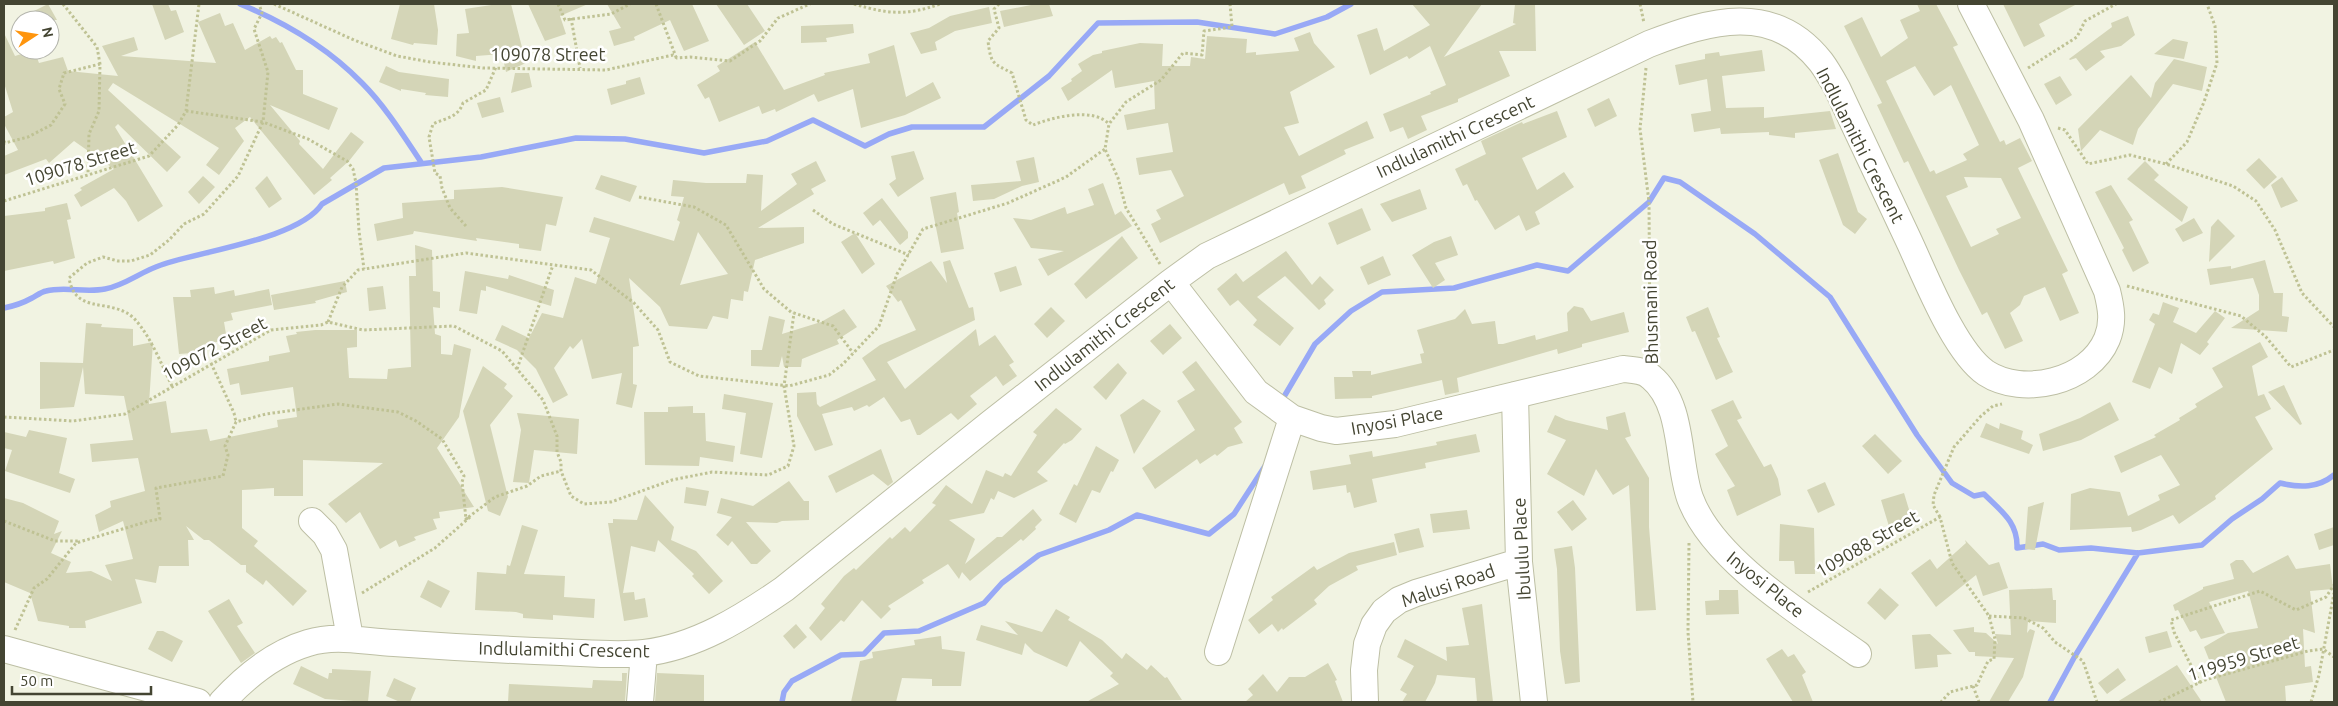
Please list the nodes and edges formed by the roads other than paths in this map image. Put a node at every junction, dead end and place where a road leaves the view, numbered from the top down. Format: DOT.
graph roads {
  1 [pos="1971,4"];
  2 [pos="1171,282"];
  3 [pos="1651,376"];
  4 [pos="1515,395"];
  5 [pos="1292,418"];
  6 [pos="1690,498"];
  7 [pos="312,521"];
  8 [pos="1520,562"];
  9 [pos="350,638"];
  10 [pos="6,650"];
  11 [pos="1218,652"];
  12 [pos="644,653"];
  13 [pos="1858,654"];
  14 [pos="198,702"];
  15 [pos="222,702"];
  16 [pos="640,702"];
  17 [pos="1365,702"];
  18 [pos="1534,702"];
  1 -- 2 [label="street, Indlulamithi Crescent"];
  2 -- 5 [label="street, Inyosi Place"];
  2 -- 12 [label="street, Indlulamithi Crescent"];
  3 -- 4 [label="street, Inyosi Place"];
  3 -- 6 [label="street, Bhusmani Road"];
  4 -- 5 [label="street, Inyosi Place"];
  4 -- 8 [label="street, Ibululu Place"];
  5 -- 11 [label="street"];
  6 -- 13 [label="street, Inyosi Place"];
  7 -- 9 [label="street"];
  8 -- 17 [label="street, Malusi Road"];
  8 -- 18 [label="street, Ibululu Place"];
  9 -- 12 [label="street, Indlulamithi Crescent"];
  9 -- 15 [label="street, Indlulamithi Crescent"];
  10 -- 14 [label="street"];
  12 -- 16 [label="street"];
}
